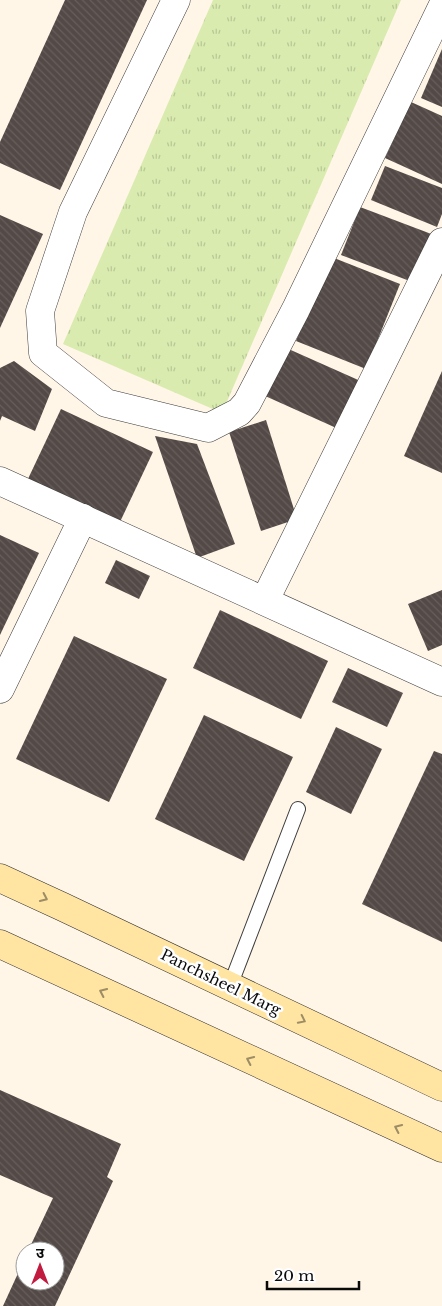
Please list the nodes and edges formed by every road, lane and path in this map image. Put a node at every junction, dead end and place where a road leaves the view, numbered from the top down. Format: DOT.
graph roads {
  1 [pos="176,0"];
  2 [pos="442,6"];
  3 [pos="442,242"];
  4 [pos="0,481"];
  5 [pos="83,518"];
  6 [pos="265,600"];
  7 [pos="442,682"];
  8 [pos="0,688"];
  9 [pos="298,810"];
  10 [pos="0,878"];
  11 [pos="0,944"];
  12 [pos="230,986"];
  13 [pos="442,1087"];
  14 [pos="442,1148"];
  1 -- 2 [label="street"];
  3 -- 6 [label="street"];
  4 -- 5 [label="street"];
  5 -- 6 [label="street"];
  5 -- 8 [label="street"];
  6 -- 7 [label="street"];
  9 -- 12 [label="lane"];
  10 -- 12 [label="main road, Panchsheel Marg, one-way"];
  14 -- 11 [label="main road, one-way"];
  12 -- 13 [label="main road, Panchsheel Marg, one-way"];
}
